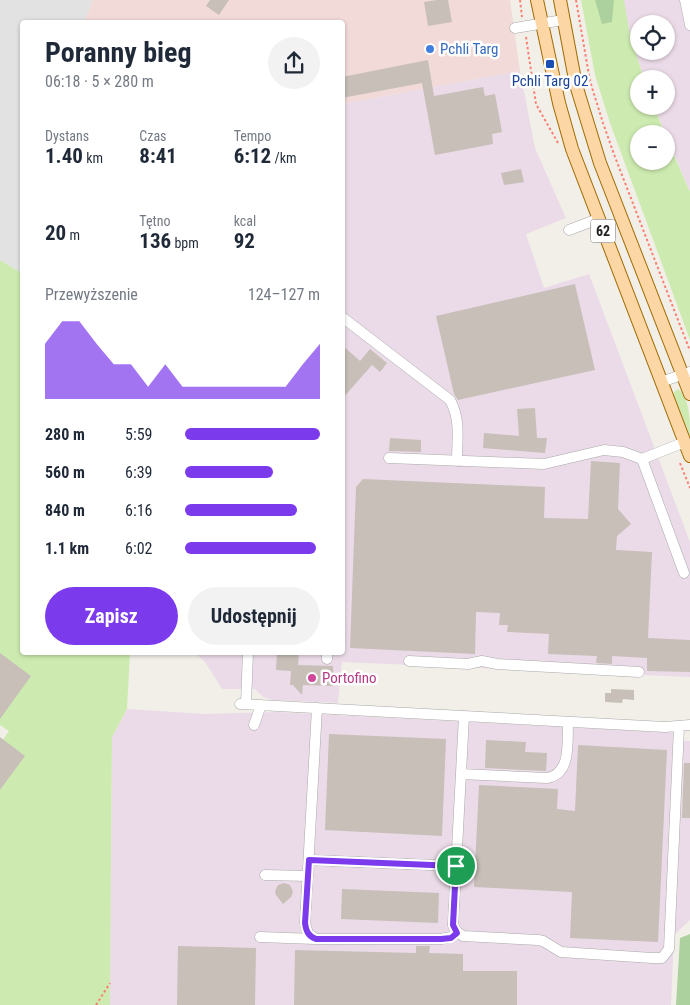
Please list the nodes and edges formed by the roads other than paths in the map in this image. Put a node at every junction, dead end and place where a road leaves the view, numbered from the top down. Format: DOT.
graph roads {
  1 [pos="537,0"];
  2 [pos="560,0"];
  3 [pos="685,0"];
  4 [pos="563,20"];
  5 [pos="541,24"];
  6 [pos="690,25"];
  7 [pos="515,28"];
  8 [pos="598,219"];
  9 [pos="569,230"];
  10 [pos="345,319"];
  11 [pos="686,373"];
  12 [pos="661,382"];
  13 [pos="690,394"];
  14 [pos="685,442"];
  15 [pos="690,456"];
  16 [pos="389,458"];
  17 [pos="642,459"];
  18 [pos="457,461"];
  19 [pos="684,573"];
  20 [pos="248,655"];
  21 [pos="409,661"];
  22 [pos="639,672"];
  23 [pos="261,705"];
  24 [pos="317,708"];
  25 [pos="464,716"];
  26 [pos="568,722"];
  27 [pos="254,725"];
  28 [pos="685,726"];
  29 [pos="461,774"];
  30 [pos="309,860"];
  31 [pos="456,866"];
  32 [pos="264,875"];
  33 [pos="308,876"];
  34 [pos="457,933"];
  35 [pos="260,937"];
  36 [pos="316,939"];
  1 -- 5 [label="main road, 62"];
  2 -- 4 [label="main road, 62"];
  3 -- 6 [label="lane"];
  4 -- 5 [label="lane"];
  4 -- 11 [label="main road, 62"];
  5 -- 7 [label="lane"];
  5 -- 8 [label="main road, 62"];
  8 -- 9 [label="lane"];
  8 -- 12 [label="main road, 62"];
  10 -- 18 [label="lane"];
  11 -- 12 [label="lane"];
  11 -- 13 [label="main road, 62"];
  12 -- 14 [label="main road, 62"];
  14 -- 15 [label="main road, 62"];
  14 -- 17 [label="lane"];
  16 -- 18 [label="lane"];
  17 -- 18 [label="lane"];
  17 -- 19 [label="lane"];
  20 -- 23 [label="lane"];
  21 -- 22 [label="lane"];
  23 -- 24 [label="lane"];
  23 -- 27 [label="lane"];
  24 -- 25 [label="lane"];
  24 -- 30 [label="lane"];
  25 -- 26 [label="lane"];
  25 -- 29 [label="lane"];
  26 -- 28 [label="lane"];
  26 -- 29 [label="lane"];
  28 -- 34 [label="lane"];
  29 -- 31 [label="lane"];
  30 -- 31 [label="lane"];
  30 -- 33 [label="lane"];
  31 -- 34 [label="lane"];
  32 -- 33 [label="lane"];
  33 -- 36 [label="lane"];
  34 -- 36 [label="lane"];
  35 -- 36 [label="lane"];
}
